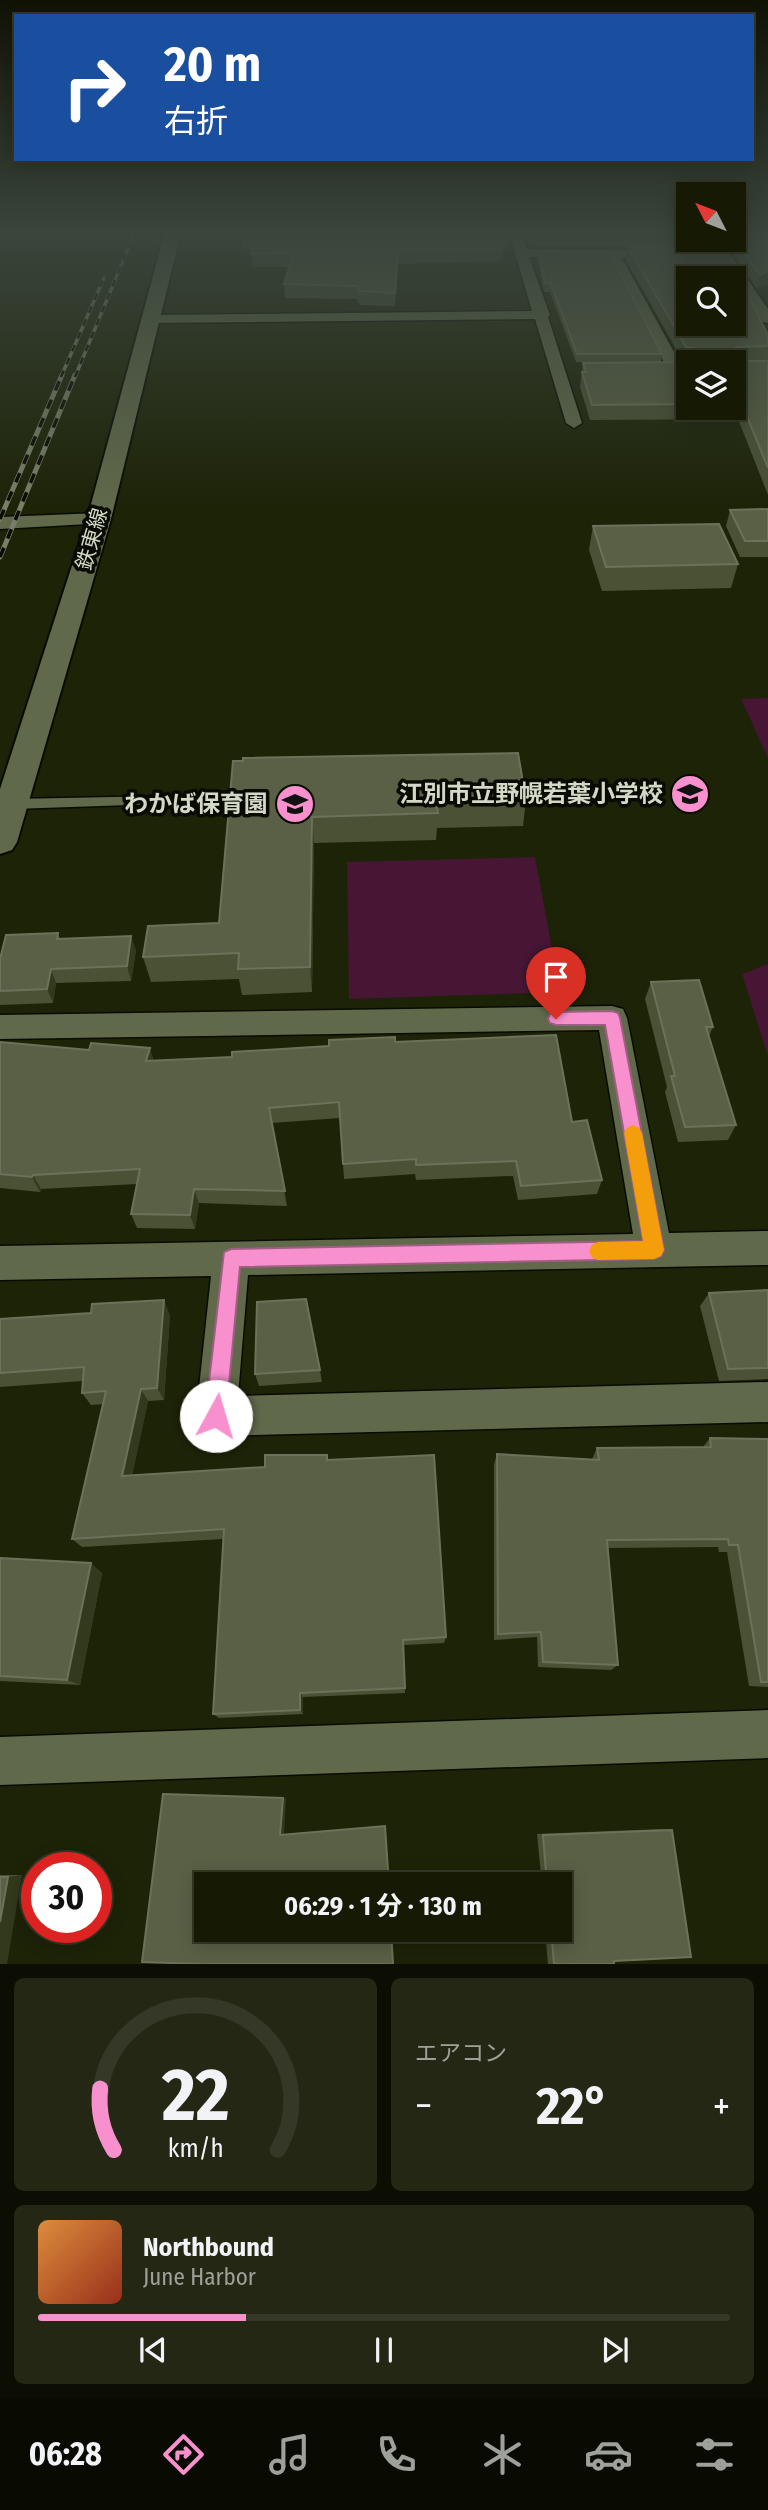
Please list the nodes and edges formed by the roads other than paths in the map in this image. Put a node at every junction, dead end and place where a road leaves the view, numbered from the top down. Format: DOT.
graph roads {
  1 [pos="149,324"];
  2 [pos="546,324"];
  3 [pos="651,324"];
  4 [pos="676,370"];
  5 [pos="574,423"];
  6 [pos="99,519"];
  7 [pos="0,523"];
  8 [pos="215,799"];
  9 [pos="12,804"];
  10 [pos="0,842"];
  11 [pos="0,1027"];
  12 [pos="768,1248"];
  13 [pos="654,1250"];
  14 [pos="231,1258"];
  15 [pos="0,1263"];
  16 [pos="768,1402"];
  17 [pos="768,1734"];
  18 [pos="0,1761"];
  1 -- 6 [label="street, 鉄東線"];
  2 -- 5 [label="street"];
  3 -- 4 [label="street"];
  6 -- 7 [label="street"];
  6 -- 9 [label="street, 鉄東線"];
  8 -- 9 [label="lane"];
  9 -- 10 [label="street, 鉄東線"];
  11 -- 13 [label="street"];
  12 -- 13 [label="street"];
  13 -- 14 [label="street"];
  14 -- 15 [label="street"];
  14 -- 16 [label="street"];
  17 -- 18 [label="street"];
}
